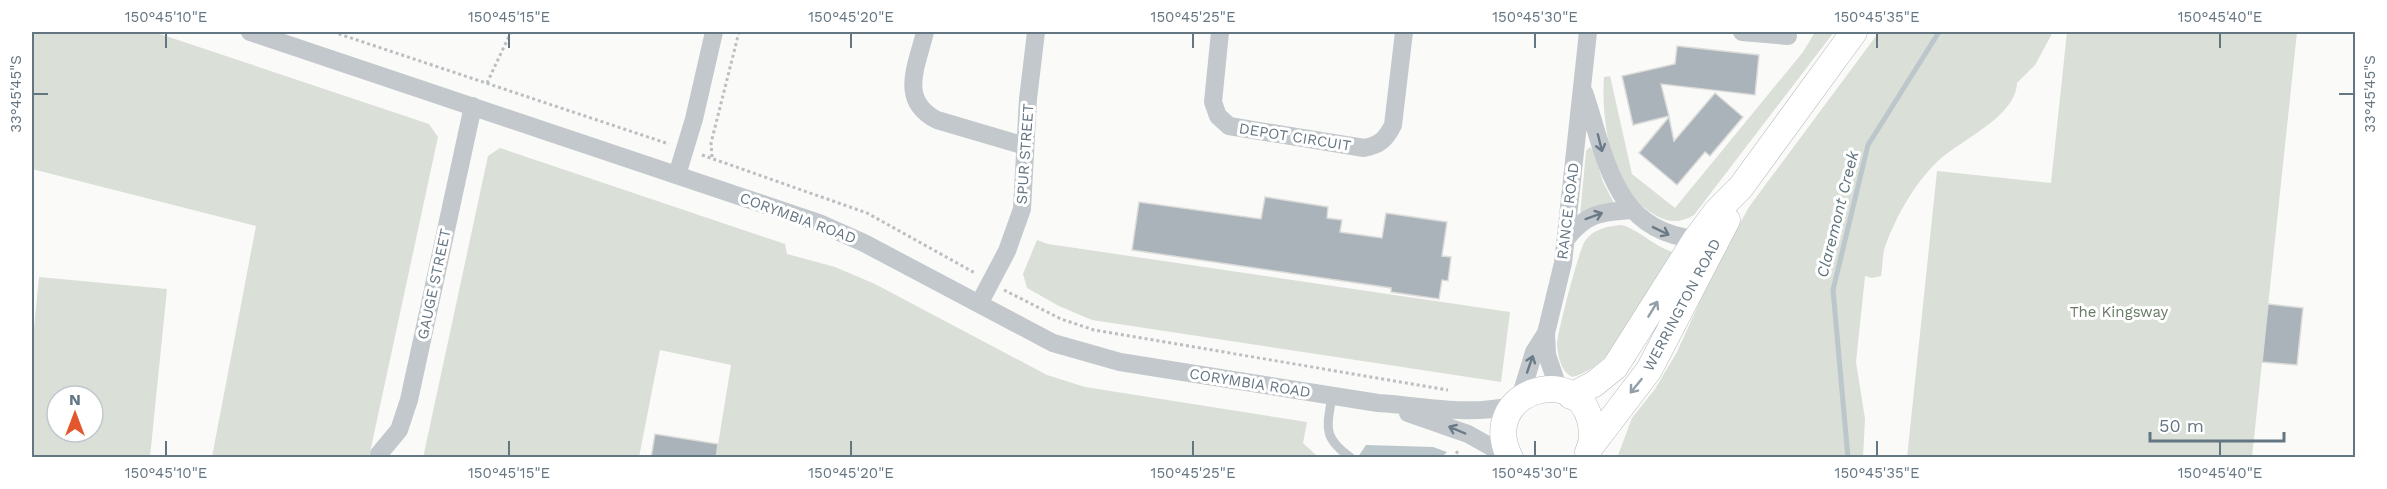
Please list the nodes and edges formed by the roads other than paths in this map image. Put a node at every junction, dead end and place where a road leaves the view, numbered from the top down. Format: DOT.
graph roads {
  1 [pos="250,32"];
  2 [pos="714,32"];
  3 [pos="925,32"];
  4 [pos="1036,32"];
  5 [pos="1220,32"];
  6 [pos="1404,32"];
  7 [pos="1588,32"];
  8 [pos="1742,32"];
  9 [pos="1854,32"];
  10 [pos="1788,36"];
  11 [pos="1582,88"];
  12 [pos="473,106"];
  13 [pos="1025,146"];
  14 [pos="677,175"];
  15 [pos="1741,187"];
  16 [pos="1632,210"];
  17 [pos="1566,239"];
  18 [pos="1696,239"];
  19 [pos="979,304"];
  20 [pos="1546,333"];
  21 [pos="1565,393"];
  22 [pos="1332,396"];
  23 [pos="1516,402"];
  24 [pos="1378,403"];
  25 [pos="1588,452"];
  26 [pos="379,454"];
  27 [pos="1509,457"];
  28 [pos="1351,458"];
  1 -- 12 [label="street, CORYMBIA ROAD"];
  2 -- 14 [label="street"];
  3 -- 13 [label="street"];
  4 -- 13 [label="street, SPUR STREET"];
  5 -- 6 [label="street, DEPOT CIRCUIT"];
  7 -- 11 [label="street, RANCE ROAD"];
  8 -- 10 [label="street"];
  9 -- 15 [label="main road, WERRINGTON ROAD"];
  11 -- 16 [label="street, RANCE ROAD, one-way"];
  11 -- 17 [label="street, RANCE ROAD"];
  12 -- 14 [label="street, CORYMBIA ROAD"];
  12 -- 26 [label="street, GAUGE STREET"];
  13 -- 19 [label="street, SPUR STREET"];
  14 -- 19 [label="street, CORYMBIA ROAD"];
  15 -- 18 [label="main road, WERRINGTON ROAD"];
  15 -- 25 [label="main road, WERRINGTON ROAD, one-way"];
  17 -- 16 [label="street, one-way"];
  16 -- 18 [label="street, RANCE ROAD, one-way"];
  17 -- 20 [label="street, RANCE ROAD"];
  21 -- 18 [label="main road, WERRINGTON ROAD, one-way"];
  19 -- 22 [label="street, CORYMBIA ROAD"];
  20 -- 21 [label="street, RANCE ROAD"];
  23 -- 20 [label="street, RANCE ROAD, one-way"];
  21 -- 23 [label="main road, WERRINGTON ROAD"];
  21 -- 25 [label="main road"];
  22 -- 24 [label="street, CORYMBIA ROAD"];
  22 -- 28 [label="lane"];
  23 -- 24 [label="street, CORYMBIA ROAD"];
  23 -- 27 [label="main road"];
  27 -- 24 [label="street, CORYMBIA ROAD, one-way"];
}
